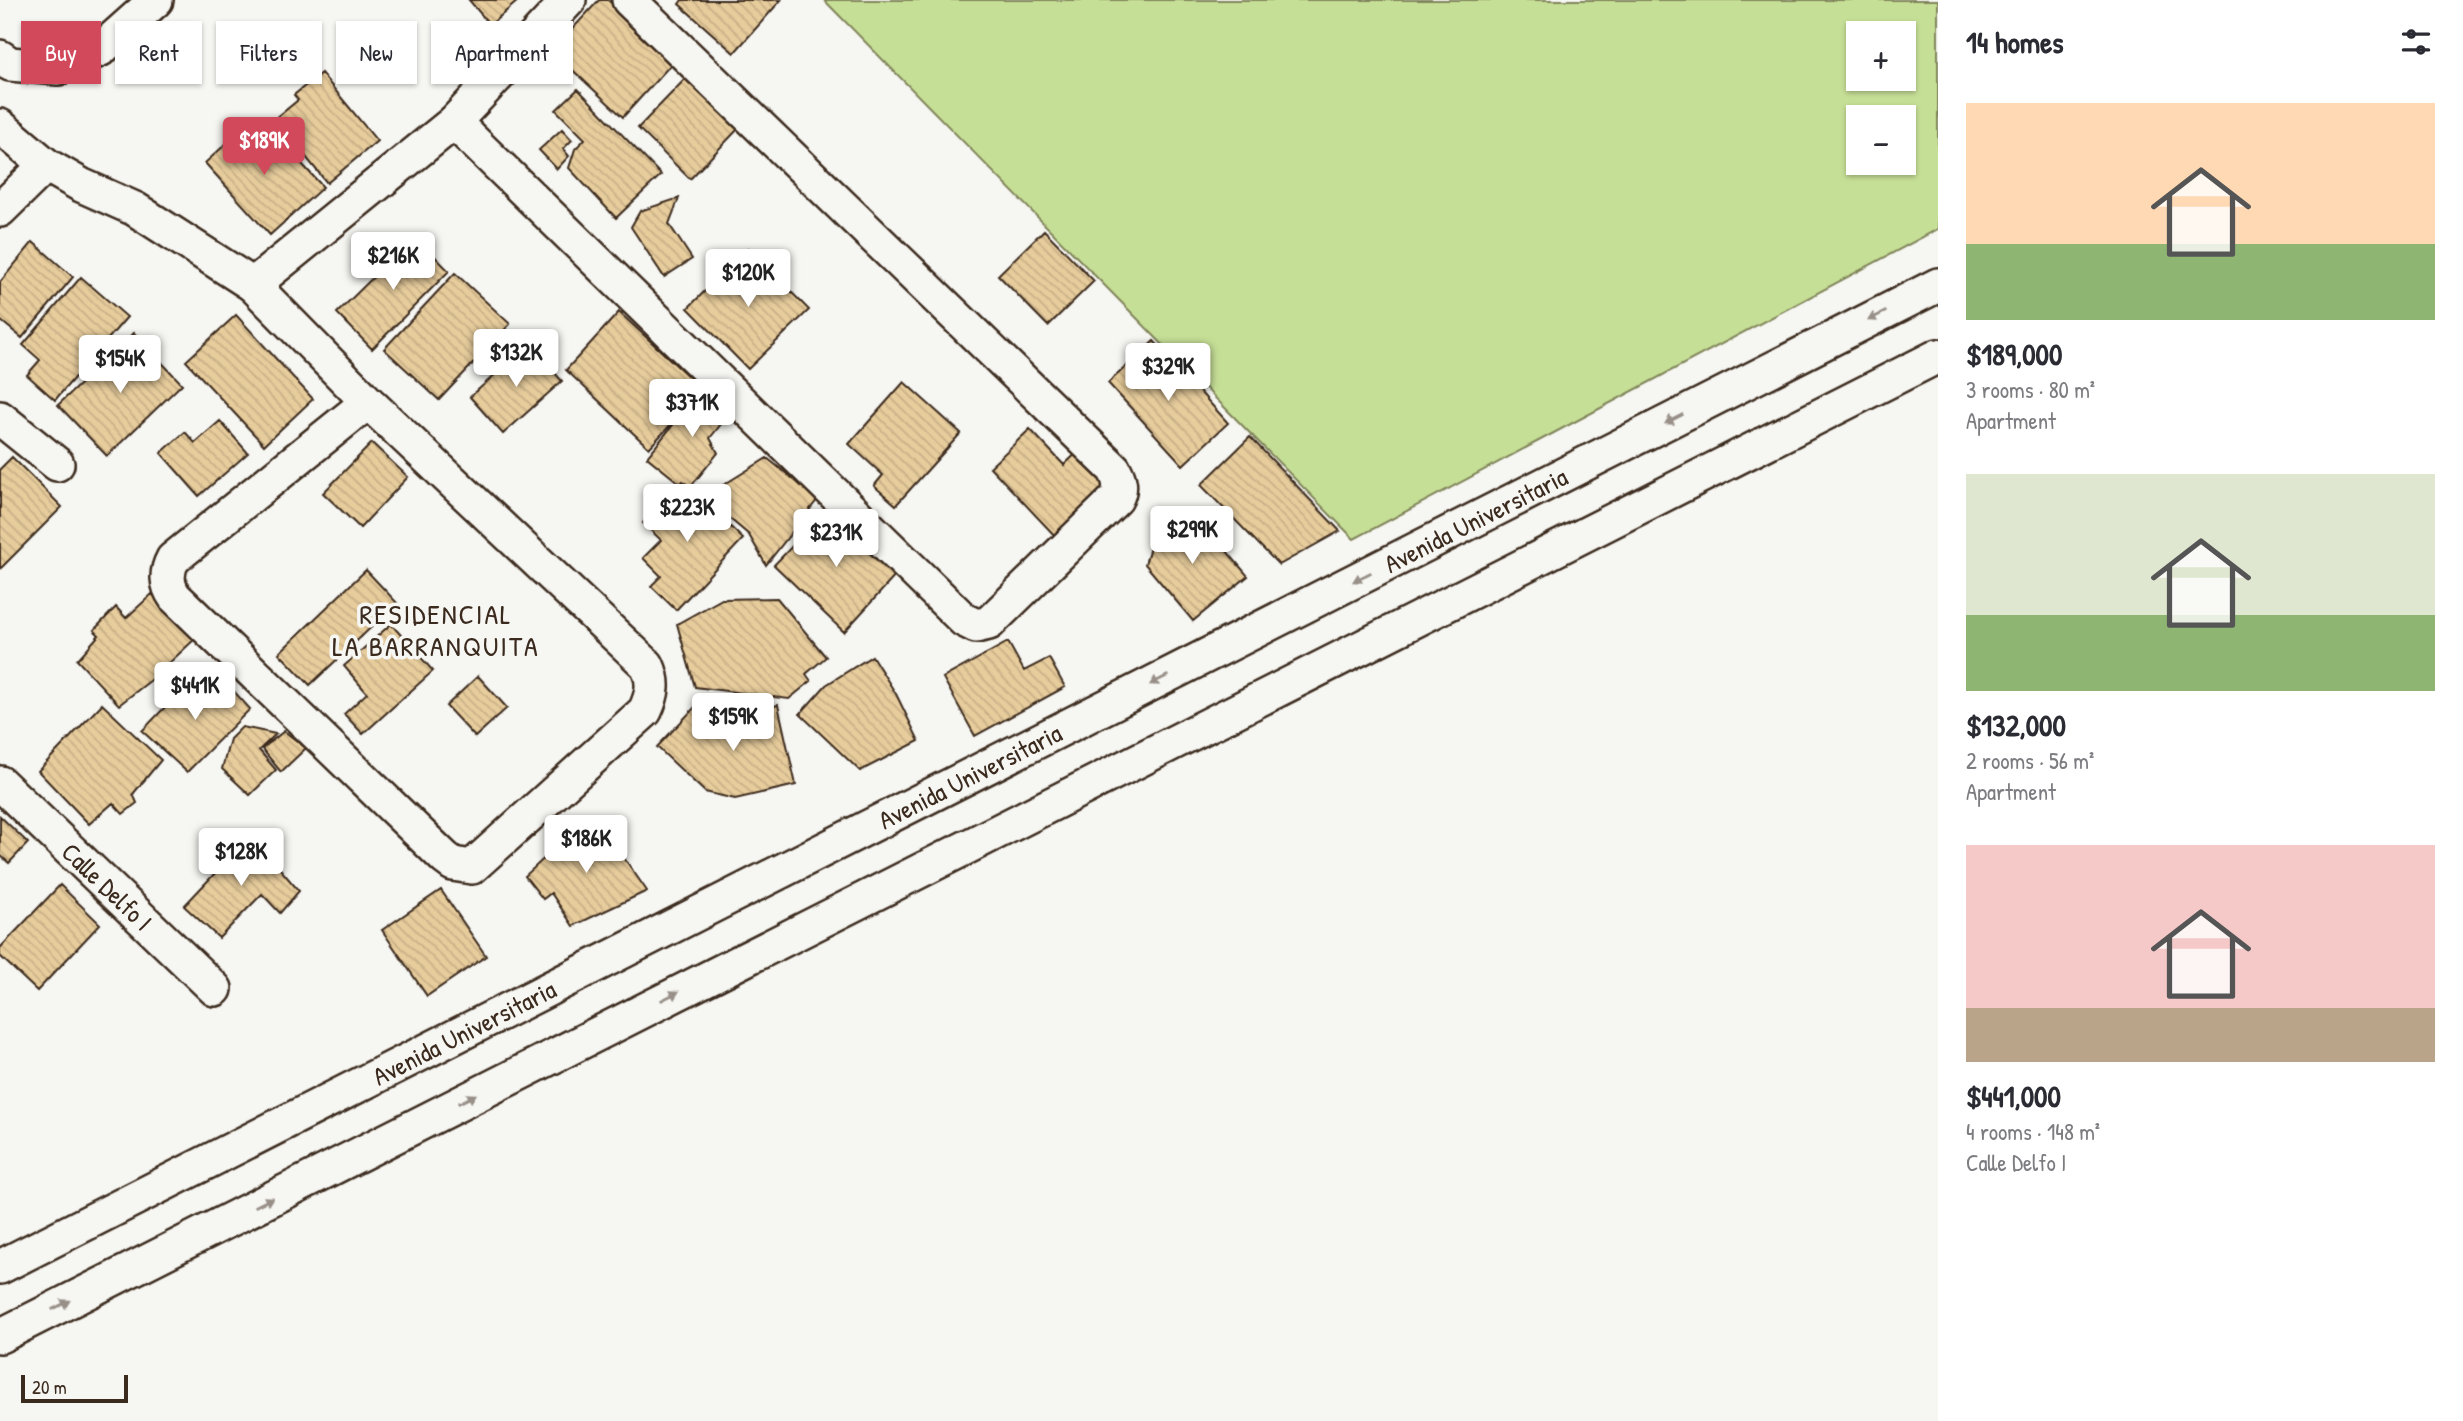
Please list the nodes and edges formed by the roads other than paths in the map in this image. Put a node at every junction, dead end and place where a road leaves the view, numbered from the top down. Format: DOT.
graph roads {
  1 [pos="156,0"];
  2 [pos="569,0"];
  3 [pos="629,0"];
  4 [pos="0,57"];
  5 [pos="454,122"];
  6 [pos="0,126"];
  7 [pos="46,165"];
  8 [pos="0,210"];
  9 [pos="253,285"];
  10 [pos="1938,285"];
  11 [pos="1938,356"];
  12 [pos="368,402"];
  13 [pos="0,418"];
  14 [pos="57,464"];
  15 [pos="0,783"];
  16 [pos="215,989"];
  17 [pos="0,1267"];
  18 [pos="0,1336"];
  1 -- 4 [label="street"];
  2 -- 5 [label="street"];
  3 -- 5 [label="street"];
  5 -- 9 [label="street"];
  6 -- 7 [label="street"];
  7 -- 8 [label="street"];
  7 -- 9 [label="street"];
  9 -- 12 [label="street"];
  10 -- 17 [label="street, Avenida Universitaria, one-way"];
  18 -- 11 [label="street, one-way"];
  12 -- 12 [label="street"];
  13 -- 14 [label="street"];
  15 -- 16 [label="street, Calle Delfo I"];
}
